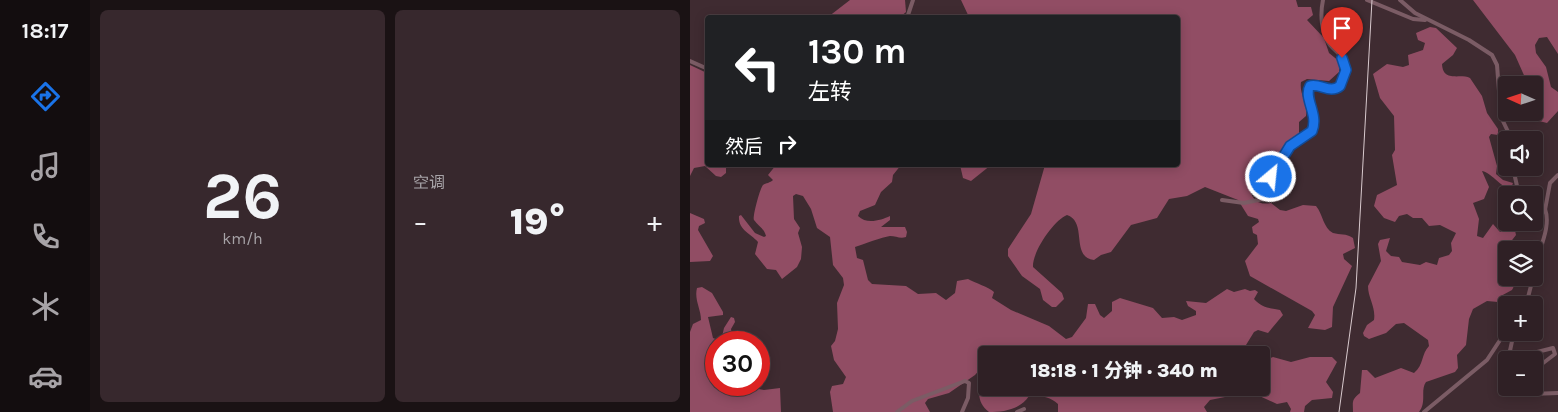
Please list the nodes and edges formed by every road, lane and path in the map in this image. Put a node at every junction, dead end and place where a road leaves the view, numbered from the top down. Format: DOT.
graph roads {
  1 [pos="913,0"];
  2 [pos="1323,0"];
  3 [pos="1368,0"];
  4 [pos="1400,0"];
  5 [pos="908,15"];
  6 [pos="1428,20"];
  7 [pos="690,61"];
  8 [pos="705,68"];
  9 [pos="1508,131"];
  10 [pos="1558,175"];
  11 [pos="1222,200"];
  12 [pos="1545,209"];
  13 [pos="1541,241"];
  14 [pos="1499,341"];
  15 [pos="1511,341"];
  16 [pos="1510,351"];
  17 [pos="1541,351"];
  18 [pos="1543,364"];
  19 [pos="1558,393"];
  20 [pos="1543,394"];
  21 [pos="1024,409"];
  22 [pos="897,412"];
  23 [pos="962,412"];
  24 [pos="1016,412"];
  25 [pos="1424,412"];
  1 -- 5 [label="street"];
  2 -- 11 [label="street"];
  3 -- 6 [label="street"];
  4 -- 6 [label="street"];
  6 -- 9 [label="street"];
  7 -- 8 [label="street"];
  10 -- 12 [label="street"];
  12 -- 13 [label="street"];
  14 -- 25 [label="street"];
  15 -- 16 [label="street"];
  17 -- 18 [label="street"];
  19 -- 20 [label="street"];
  21 -- 24 [label="street"];
  22 -- 23 [label="street"];
}
